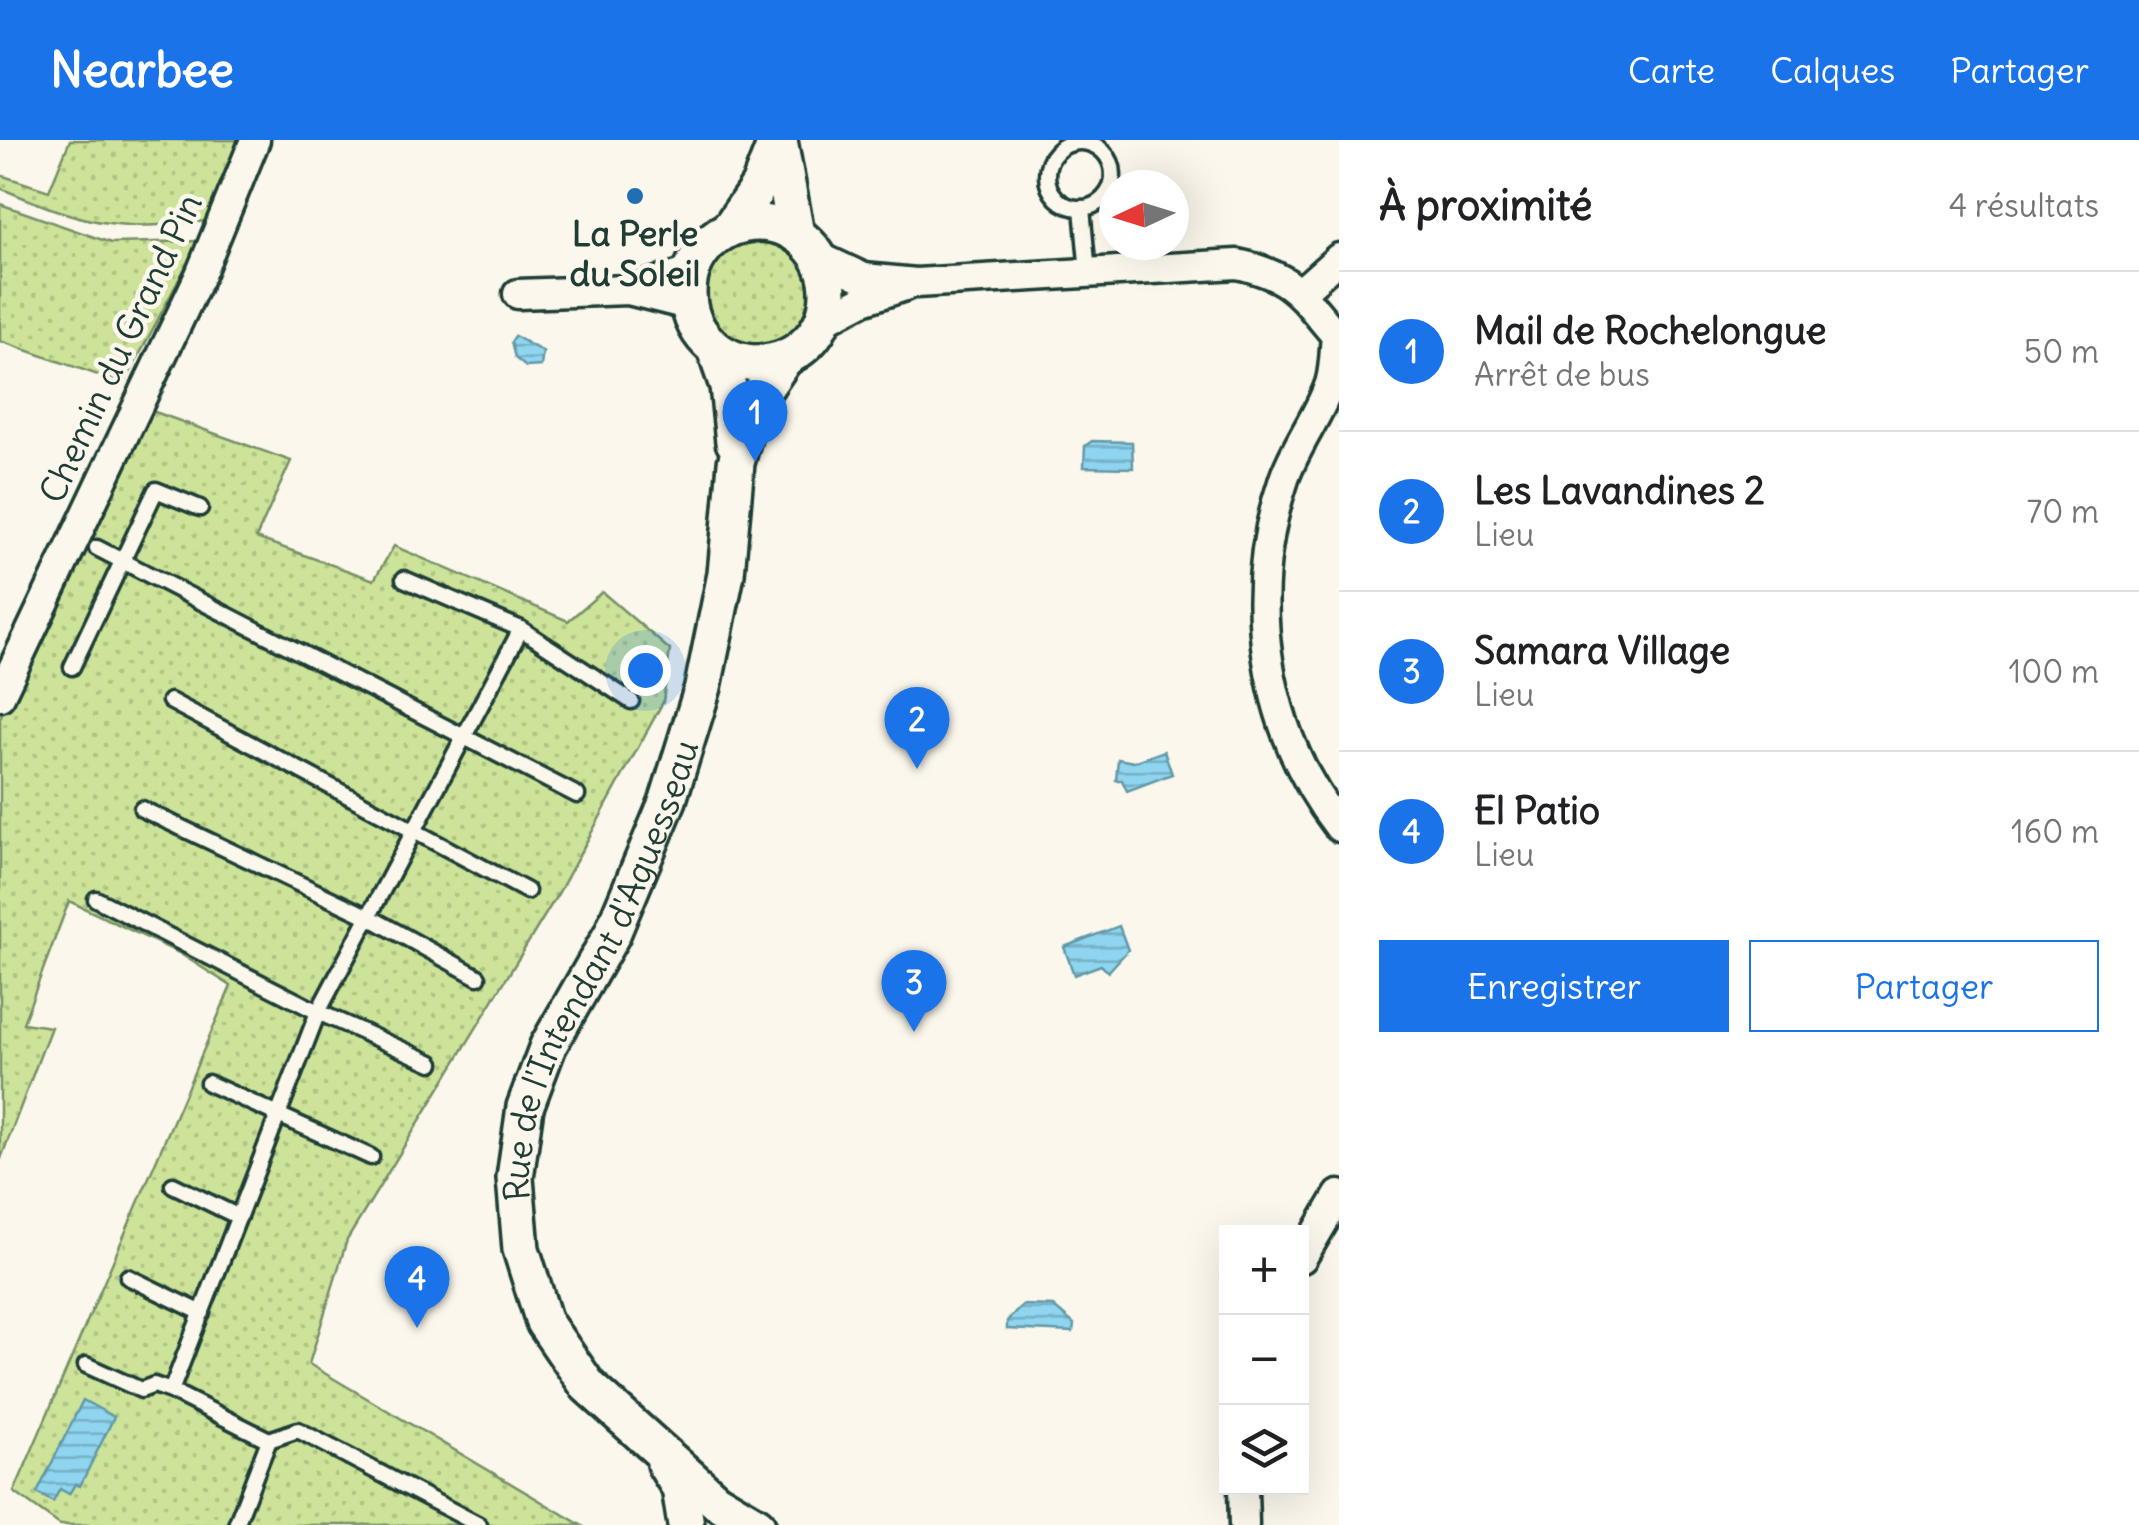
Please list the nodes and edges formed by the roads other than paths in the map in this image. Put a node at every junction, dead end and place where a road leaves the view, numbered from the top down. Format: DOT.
graph roads {
  1 [pos="255,140"];
  2 [pos="778,140"];
  3 [pos="1082,208"];
  4 [pos="730,228"];
  5 [pos="807,246"];
  6 [pos="1339,258"];
  7 [pos="1088,273"];
  8 [pos="916,283"];
  9 [pos="690,288"];
  10 [pos="1302,291"];
  11 [pos="518,294"];
  12 [pos="823,322"];
  13 [pos="1338,337"];
  14 [pos="715,349"];
  15 [pos="785,358"];
  16 [pos="736,463"];
  17 [pos="200,508"];
  18 [pos="97,548"];
  19 [pos="123,561"];
  20 [pos="404,579"];
  21 [pos="522,629"];
  22 [pos="72,667"];
  23 [pos="0,696"];
  24 [pos="170,701"];
  25 [pos="631,701"];
  26 [pos="464,736"];
  27 [pos="577,795"];
  28 [pos="142,809"];
  29 [pos="1339,827"];
  30 [pos="415,828"];
  31 [pos="527,891"];
  32 [pos="96,899"];
  33 [pos="368,917"];
  34 [pos="478,976"];
  35 [pos="318,1012"];
  36 [pos="432,1062"];
  37 [pos="208,1083"];
  38 [pos="278,1114"];
  39 [pos="371,1157"];
  40 [pos="173,1186"];
  41 [pos="1339,1196"];
  42 [pos="239,1217"];
  43 [pos="1309,1246"];
  44 [pos="128,1277"];
  45 [pos="202,1313"];
  46 [pos="86,1365"];
  47 [pos="171,1392"];
  48 [pos="648,1438"];
  49 [pos="268,1440"];
  50 [pos="1243,1495"];
  51 [pos="241,1523"];
  52 [pos="479,1525"];
  53 [pos="686,1525"];
  54 [pos="757,1525"];
  55 [pos="1244,1525"];
  1 -- 23 [label="street, Chemin du Grand Pin"];
  2 -- 4 [label="street"];
  2 -- 5 [label="street"];
  3 -- 3 [label="lane"];
  3 -- 7 [label="lane"];
  4 -- 5 [label="street"];
  4 -- 9 [label="street"];
  5 -- 8 [label="street"];
  5 -- 12 [label="street"];
  6 -- 10 [label="street"];
  7 -- 8 [label="street"];
  7 -- 10 [label="street"];
  8 -- 12 [label="street"];
  9 -- 11 [label="street"];
  9 -- 14 [label="street"];
  10 -- 13 [label="street"];
  12 -- 15 [label="street"];
  13 -- 29 [label="street"];
  14 -- 15 [label="street"];
  14 -- 16 [label="street, Rue de l'Intendant d'Aguesseau"];
  15 -- 16 [label="street, Rue de l'Intendant d'Aguesseau"];
  16 -- 48 [label="street, Rue de l'Intendant d'Aguesseau"];
  17 -- 19 [label="lane"];
  18 -- 19 [label="lane"];
  19 -- 22 [label="lane"];
  19 -- 26 [label="lane"];
  20 -- 21 [label="lane"];
  21 -- 25 [label="lane"];
  21 -- 26 [label="lane"];
  24 -- 30 [label="lane"];
  26 -- 27 [label="lane"];
  26 -- 30 [label="lane"];
  28 -- 33 [label="lane"];
  30 -- 31 [label="lane"];
  30 -- 33 [label="lane"];
  32 -- 35 [label="lane"];
  33 -- 34 [label="lane"];
  33 -- 35 [label="lane"];
  35 -- 36 [label="lane"];
  35 -- 38 [label="lane"];
  37 -- 38 [label="lane"];
  38 -- 39 [label="lane"];
  38 -- 42 [label="lane"];
  40 -- 42 [label="lane"];
  41 -- 43 [label="street"];
  42 -- 45 [label="lane"];
  44 -- 45 [label="lane"];
  45 -- 47 [label="lane"];
  46 -- 47 [label="lane"];
  47 -- 49 [label="lane"];
  48 -- 53 [label="street, Rue de l'Intendant d'Aguesseau"];
  48 -- 54 [label="street, Rue de l'Intendant d'Aguesseau"];
  49 -- 51 [label="lane"];
  49 -- 52 [label="lane"];
  50 -- 55 [label="street"];
}
